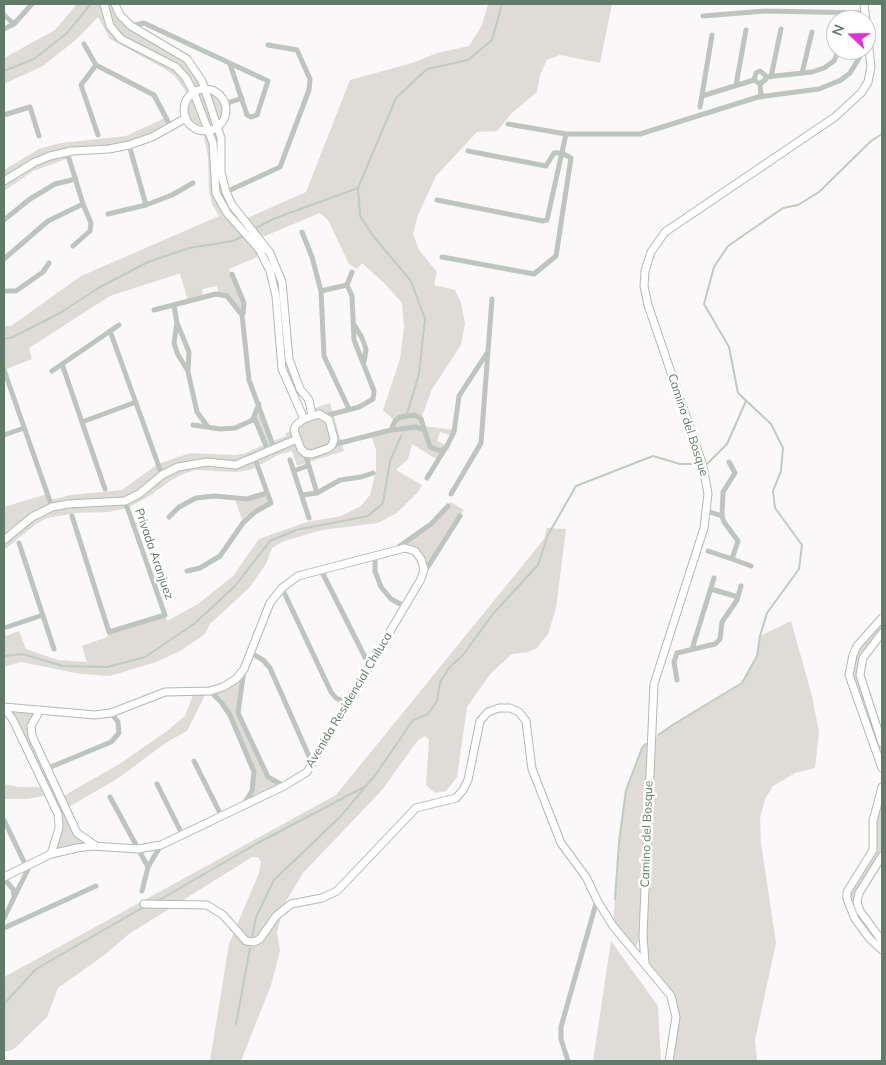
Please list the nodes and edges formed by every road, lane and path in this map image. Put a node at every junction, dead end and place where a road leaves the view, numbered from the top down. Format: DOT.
graph roads {
  1 [pos="32,4"];
  2 [pos="104,4"];
  3 [pos="115,4"];
  4 [pos="826,11"];
  5 [pos="703,16"];
  6 [pos="4,17"];
  7 [pos="14,24"];
  8 [pos="130,26"];
  9 [pos="4,29"];
  10 [pos="780,29"];
  11 [pos="746,30"];
  12 [pos="812,32"];
  13 [pos="712,35"];
  14 [pos="84,44"];
  15 [pos="268,45"];
  16 [pos="834,60"];
  17 [pos="858,60"];
  18 [pos="870,60"];
  19 [pos="230,64"];
  20 [pos="96,65"];
  21 [pos="802,73"];
  22 [pos="768,77"];
  23 [pos="754,80"];
  24 [pos="760,84"];
  25 [pos="736,85"];
  26 [pos="205,89"];
  27 [pos="194,93"];
  28 [pos="702,96"];
  29 [pos="761,97"];
  30 [pos="242,98"];
  31 [pos="226,104"];
  32 [pos="700,107"];
  33 [pos="4,115"];
  34 [pos="186,118"];
  35 [pos="508,124"];
  36 [pos="171,127"];
  37 [pos="218,127"];
  38 [pos="210,131"];
  39 [pos="566,134"];
  40 [pos="98,135"];
  41 [pos="39,136"];
  42 [pos="129,145"];
  43 [pos="468,151"];
  44 [pos="67,152"];
  45 [pos="562,153"];
  46 [pos="76,179"];
  47 [pos="4,181"];
  48 [pos="193,183"];
  49 [pos="226,192"];
  50 [pos="437,200"];
  51 [pos="231,202"];
  52 [pos="83,204"];
  53 [pos="146,205"];
  54 [pos="222,207"];
  55 [pos="108,214"];
  56 [pos="4,220"];
  57 [pos="302,232"];
  58 [pos="73,246"];
  59 [pos="442,257"];
  60 [pos="4,259"];
  61 [pos="50,263"];
  62 [pos="352,272"];
  63 [pos="232,274"];
  64 [pos="347,285"];
  65 [pos="4,291"];
  66 [pos="321,291"];
  67 [pos="492,299"];
  68 [pos="174,306"];
  69 [pos="154,310"];
  70 [pos="242,315"];
  71 [pos="177,323"];
  72 [pos="119,325"];
  73 [pos="355,326"];
  74 [pos="110,331"];
  75 [pos="487,352"];
  76 [pos="364,362"];
  77 [pos="62,364"];
  78 [pos="4,370"];
  79 [pos="52,371"];
  80 [pos="188,372"];
  81 [pos="300,389"];
  82 [pos="293,393"];
  83 [pos="136,402"];
  84 [pos="259,403"];
  85 [pos="349,409"];
  86 [pos="311,413"];
  87 [pos="325,416"];
  88 [pos="303,417"];
  89 [pos="253,419"];
  90 [pos="82,422"];
  91 [pos="193,425"];
  92 [pos="208,426"];
  93 [pos="24,428"];
  94 [pos="391,430"];
  95 [pos="425,430"];
  96 [pos="4,435"];
  97 [pos="297,439"];
  98 [pos="332,445"];
  99 [pos="446,448"];
  100 [pos="271,450"];
  101 [pos="305,453"];
  102 [pos="255,458"];
  103 [pos="290,460"];
  104 [pos="729,462"];
  105 [pos="307,466"];
  106 [pos="294,471"];
  107 [pos="373,473"];
  108 [pos="162,475"];
  109 [pos="427,478"];
  110 [pos="105,489"];
  111 [pos="267,493"];
  112 [pos="317,493"];
  113 [pos="450,494"];
  114 [pos="302,495"];
  115 [pos="257,497"];
  116 [pos="125,501"];
  117 [pos="448,506"];
  118 [pos="52,507"];
  119 [pos="261,507"];
  120 [pos="707,512"];
  121 [pos="72,516"];
  122 [pos="460,516"];
  123 [pos="722,516"];
  124 [pos="169,517"];
  125 [pos="309,518"];
  126 [pos="4,540"];
  127 [pos="19,543"];
  128 [pos="394,550"];
  129 [pos="708,551"];
  130 [pos="374,555"];
  131 [pos="732,559"];
  132 [pos="751,566"];
  133 [pos="321,570"];
  134 [pos="186,571"];
  135 [pos="714,578"];
  136 [pos="421,579"];
  137 [pos="741,586"];
  138 [pos="282,588"];
  139 [pos="711,589"];
  140 [pos="738,597"];
  141 [pos="404,606"];
  142 [pos="43,615"];
  143 [pos="882,618"];
  144 [pos="4,628"];
  145 [pos="882,634"];
  146 [pos="54,649"];
  147 [pos="664,649"];
  148 [pos="692,649"];
  149 [pos="251,653"];
  150 [pos="677,653"];
  151 [pos="661,658"];
  152 [pos="674,662"];
  153 [pos="370,666"];
  154 [pos="244,669"];
  155 [pos="677,680"];
  156 [pos="210,691"];
  157 [pos="348,703"];
  158 [pos="4,707"];
  159 [pos="40,710"];
  160 [pos="111,713"];
  161 [pos="882,742"];
  162 [pos="194,761"];
  163 [pos="312,763"];
  164 [pos="882,768"];
  165 [pos="46,769"];
  166 [pos="158,784"];
  167 [pos="284,786"];
  168 [pos="882,787"];
  169 [pos="110,797"];
  170 [pos="244,804"];
  171 [pos="222,817"];
  172 [pos="4,820"];
  173 [pos="182,836"];
  174 [pos="96,846"];
  175 [pos="161,846"];
  176 [pos="138,849"];
  177 [pos="52,854"];
  178 [pos="882,856"];
  179 [pos="28,865"];
  180 [pos="148,867"];
  181 [pos="4,878"];
  182 [pos="96,886"];
  183 [pos="142,891"];
  184 [pos="14,896"];
  185 [pos="597,900"];
  186 [pos="144,904"];
  187 [pos="4,918"];
  188 [pos="4,928"];
  189 [pos="643,935"];
  190 [pos="882,941"];
  191 [pos="633,950"];
  192 [pos="882,950"];
  193 [pos="645,964"];
  194 [pos="568,1061"];
  195 [pos="669,1061"];
  1 -- 7 [label="street"];
  2 -- 27 [label="street"];
  3 -- 8 [label="street"];
  4 -- 5 [label="street"];
  6 -- 7 [label="street"];
  7 -- 9 [label="street"];
  8 -- 19 [label="street"];
  8 -- 26 [label="street"];
  10 -- 22 [label="street"];
  11 -- 25 [label="street"];
  12 -- 21 [label="street"];
  13 -- 28 [label="street"];
  14 -- 20 [label="street"];
  15 -- 49 [label="street"];
  16 -- 21 [label="street"];
  17 -- 29 [label="street"];
  18 -- 120 [label="street, Camino del Bosque"];
  19 -- 30 [label="street"];
  19 -- 30 [label="street"];
  20 -- 36 [label="street"];
  20 -- 40 [label="street"];
  21 -- 22 [label="street"];
  22 -- 23 [label="street"];
  22 -- 24 [label="street"];
  23 -- 24 [label="street"];
  23 -- 25 [label="street"];
  24 -- 29 [label="street"];
  25 -- 28 [label="street"];
  26 -- 27 [label="street"];
  26 -- 31 [label="street"];
  26 -- 37 [label="street"];
  27 -- 34 [label="street"];
  27 -- 38 [label="street"];
  28 -- 32 [label="street"];
  29 -- 39 [label="street"];
  30 -- 31 [label="street"];
  31 -- 37 [label="street"];
  33 -- 41 [label="street"];
  34 -- 36 [label="street"];
  34 -- 38 [label="street"];
  35 -- 39 [label="street"];
  36 -- 42 [label="street"];
  37 -- 38 [label="street"];
  37 -- 49 [label="street"];
  38 -- 54 [label="street"];
  39 -- 45 [label="street"];
  42 -- 44 [label="street"];
  42 -- 53 [label="street"];
  43 -- 45 [label="street"];
  44 -- 46 [label="street"];
  44 -- 47 [label="street"];
  45 -- 50 [label="street"];
  45 -- 59 [label="street"];
  46 -- 52 [label="street"];
  46 -- 56 [label="street"];
  48 -- 53 [label="street"];
  49 -- 51 [label="street"];
  51 -- 54 [label="street"];
  51 -- 81 [label="street"];
  52 -- 58 [label="street"];
  52 -- 60 [label="street"];
  53 -- 55 [label="street"];
  54 -- 82 [label="street"];
  57 -- 66 [label="street"];
  61 -- 65 [label="street"];
  62 -- 64 [label="street"];
  63 -- 70 [label="street"];
  64 -- 66 [label="street"];
  64 -- 73 [label="street"];
  66 -- 85 [label="street"];
  67 -- 75 [label="street"];
  68 -- 69 [label="street"];
  68 -- 70 [label="street"];
  68 -- 71 [label="street"];
  70 -- 84 [label="street"];
  71 -- 80 [label="street"];
  71 -- 80 [label="street"];
  72 -- 74 [label="street"];
  73 -- 76 [label="street"];
  73 -- 76 [label="street"];
  74 -- 77 [label="street"];
  74 -- 83 [label="street"];
  75 -- 99 [label="street"];
  75 -- 113 [label="street"];
  76 -- 85 [label="street"];
  77 -- 79 [label="street"];
  77 -- 90 [label="street"];
  78 -- 93 [label="street"];
  80 -- 92 [label="street"];
  81 -- 82 [label="street"];
  81 -- 86 [label="street"];
  82 -- 88 [label="street"];
  83 -- 90 [label="street"];
  83 -- 108 [label="street"];
  84 -- 89 [label="street"];
  84 -- 100 [label="street"];
  85 -- 87 [label="street"];
  86 -- 87 [label="street"];
  86 -- 88 [label="street"];
  87 -- 98 [label="street"];
  88 -- 97 [label="street"];
  89 -- 92 [label="street"];
  89 -- 100 [label="street"];
  90 -- 110 [label="street"];
  91 -- 92 [label="street"];
  93 -- 96 [label="street"];
  93 -- 118 [label="street"];
  94 -- 95 [label="street"];
  94 -- 95 [label="street"];
  94 -- 98 [label="street"];
  95 -- 99 [label="street"];
  97 -- 100 [label="street"];
  97 -- 101 [label="street"];
  98 -- 101 [label="street"];
  99 -- 109 [label="street"];
  100 -- 102 [label="street"];
  101 -- 105 [label="street"];
  102 -- 108 [label="street"];
  102 -- 111 [label="street"];
  103 -- 106 [label="street"];
  104 -- 123 [label="street"];
  105 -- 106 [label="street"];
  105 -- 112 [label="street"];
  106 -- 114 [label="street"];
  107 -- 112 [label="street"];
  108 -- 116 [label="street"];
  111 -- 115 [label="street"];
  111 -- 119 [label="street"];
  112 -- 114 [label="street"];
  114 -- 125 [label="street"];
  115 -- 119 [label="street"];
  115 -- 124 [label="street"];
  116 -- 118 [label="street"];
  116 -- 121 [label="street, Privada Aranjuez"];
  117 -- 128 [label="street"];
  118 -- 126 [label="street"];
  119 -- 134 [label="street"];
  120 -- 123 [label="street"];
  120 -- 147 [label="street, Camino del Bosque"];
  122 -- 136 [label="street, Avenida Residencial Chiluca"];
  123 -- 131 [label="street"];
  127 -- 142 [label="street"];
  128 -- 130 [label="street"];
  128 -- 136 [label="street"];
  129 -- 131 [label="street"];
  130 -- 133 [label="street"];
  130 -- 141 [label="street"];
  131 -- 132 [label="street"];
  133 -- 138 [label="street"];
  133 -- 153 [label="street"];
  135 -- 139 [label="street"];
  136 -- 141 [label="street, Avenida Residencial Chiluca"];
  137 -- 140 [label="street"];
  138 -- 149 [label="street"];
  138 -- 157 [label="street"];
  139 -- 140 [label="street"];
  139 -- 148 [label="street"];
  140 -- 148 [label="street"];
  141 -- 153 [label="street, Avenida Residencial Chiluca"];
  142 -- 144 [label="street"];
  142 -- 146 [label="street"];
  143 -- 164 [label="street"];
  145 -- 161 [label="street"];
  147 -- 150 [label="street"];
  147 -- 151 [label="street, Camino del Bosque"];
  148 -- 150 [label="street"];
  149 -- 154 [label="street"];
  149 -- 163 [label="street"];
  150 -- 152 [label="street"];
  151 -- 152 [label="street"];
  151 -- 189 [label="street, Camino del Bosque"];
  152 -- 155 [label="street"];
  153 -- 157 [label="street, Avenida Residencial Chiluca"];
  154 -- 156 [label="street"];
  154 -- 167 [label="street"];
  156 -- 160 [label="street"];
  156 -- 170 [label="street"];
  157 -- 163 [label="street, Avenida Residencial Chiluca"];
  158 -- 159 [label="street"];
  158 -- 177 [label="street"];
  159 -- 160 [label="street"];
  159 -- 165 [label="street"];
  160 -- 165 [label="street"];
  162 -- 171 [label="street"];
  163 -- 167 [label="street, Avenida Residencial Chiluca"];
  165 -- 174 [label="street"];
  166 -- 173 [label="street"];
  167 -- 170 [label="street, Avenida Residencial Chiluca"];
  168 -- 192 [label="street"];
  169 -- 176 [label="street"];
  170 -- 171 [label="street, Avenida Residencial Chiluca"];
  171 -- 173 [label="street, Avenida Residencial Chiluca"];
  172 -- 179 [label="street"];
  173 -- 175 [label="street, Avenida Residencial Chiluca"];
  174 -- 176 [label="street, Avenida Residencial Chiluca"];
  174 -- 177 [label="street, Avenida Residencial Chiluca"];
  175 -- 176 [label="street, Avenida Residencial Chiluca"];
  175 -- 180 [label="street"];
  176 -- 180 [label="street"];
  177 -- 179 [label="street, Avenida Residencial Chiluca"];
  178 -- 190 [label="street"];
  179 -- 181 [label="street, Avenida Residencial Chiluca"];
  179 -- 184 [label="street"];
  180 -- 183 [label="street"];
  181 -- 184 [label="street"];
  182 -- 188 [label="street"];
  184 -- 187 [label="street"];
  185 -- 186 [label="street"];
  185 -- 191 [label="street"];
  185 -- 194 [label="street"];
  189 -- 191 [label="street"];
  189 -- 193 [label="street, Camino del Bosque"];
  191 -- 193 [label="street"];
  193 -- 195 [label="street"];
}
